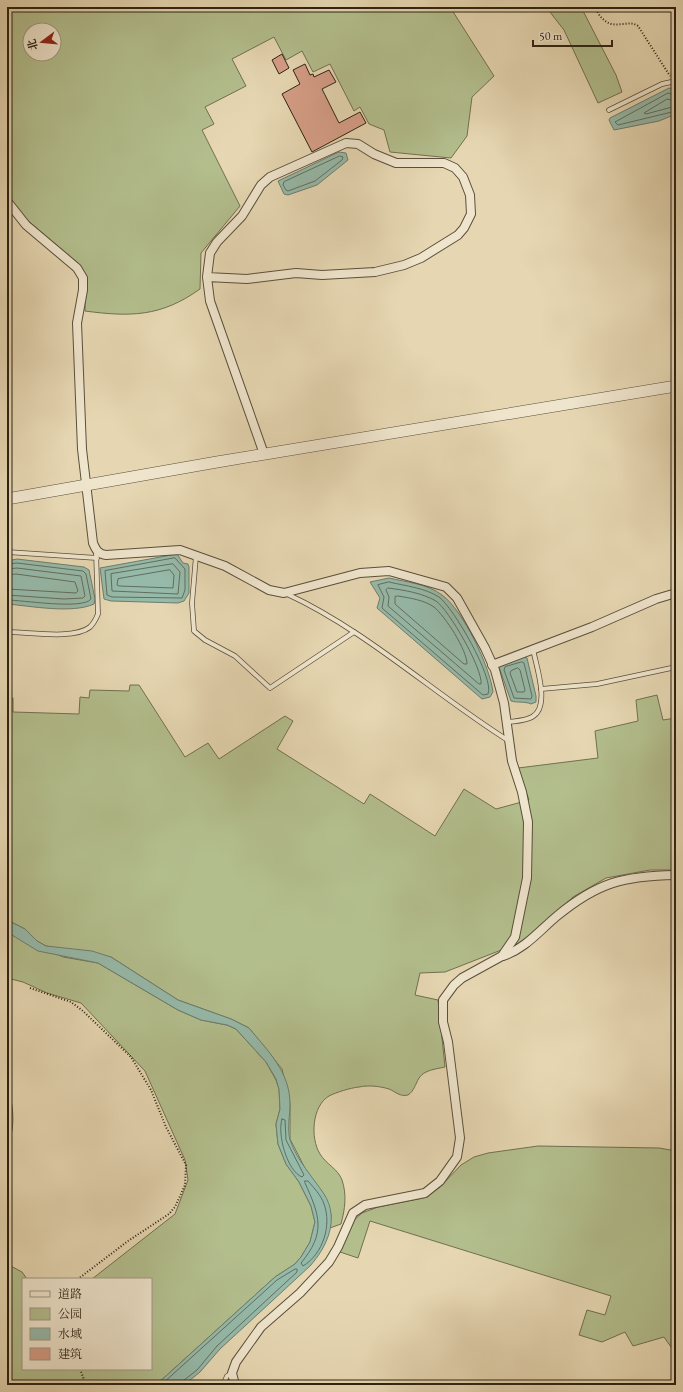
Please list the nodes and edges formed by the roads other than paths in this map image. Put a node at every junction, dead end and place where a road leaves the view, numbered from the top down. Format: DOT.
graph roads {
  1 [pos="675,81"];
  2 [pos="609,110"];
  3 [pos="7,201"];
  4 [pos="207,277"];
  5 [pos="676,386"];
  6 [pos="264,454"];
  7 [pos="87,486"];
  8 [pos="7,499"];
  9 [pos="7,552"];
  10 [pos="96,554"];
  11 [pos="196,556"];
  12 [pos="284,593"];
  13 [pos="676,593"];
  14 [pos="7,632"];
  15 [pos="354,632"];
  16 [pos="533,649"];
  17 [pos="492,665"];
  18 [pos="676,667"];
  19 [pos="541,689"];
  20 [pos="508,722"];
  21 [pos="510,741"];
  22 [pos="676,875"];
  23 [pos="502,956"];
  24 [pos="232,1373"];
  25 [pos="223,1385"];
  26 [pos="235,1385"];
  27 [pos="321,1385"];
  28 [pos="333,1385"];
  1 -- 2 [label="lane"];
  3 -- 7 [label="street"];
  4 -- 4 [label="street"];
  4 -- 6 [label="street"];
  5 -- 6 [label="street"];
  6 -- 7 [label="street"];
  7 -- 8 [label="street"];
  7 -- 10 [label="street"];
  9 -- 10 [label="lane"];
  10 -- 11 [label="street"];
  10 -- 14 [label="lane"];
  11 -- 12 [label="street"];
  11 -- 15 [label="lane"];
  12 -- 15 [label="lane"];
  12 -- 17 [label="street"];
  13 -- 16 [label="street"];
  15 -- 21 [label="lane"];
  16 -- 17 [label="street"];
  16 -- 19 [label="lane"];
  17 -- 20 [label="street"];
  18 -- 19 [label="lane"];
  19 -- 20 [label="lane"];
  20 -- 21 [label="street"];
  21 -- 23 [label="street"];
  22 -- 23 [label="street"];
  23 -- 24 [label="street"];
  24 -- 25 [label="lane"];
  24 -- 26 [label="street"];
  27 -- 28 [label="street"];
}
